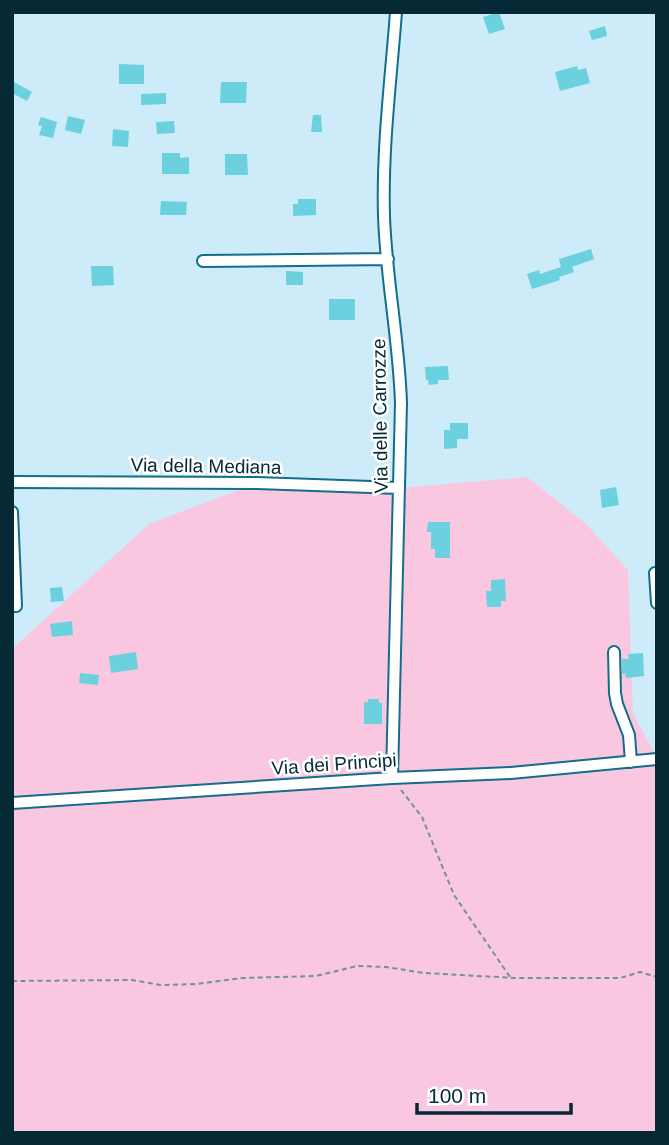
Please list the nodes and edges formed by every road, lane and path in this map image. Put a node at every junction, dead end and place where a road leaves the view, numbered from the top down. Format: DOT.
graph roads {
  1 [pos="396,12"];
  2 [pos="388,259"];
  3 [pos="203,261"];
  4 [pos="12,482"];
  5 [pos="399,488"];
  6 [pos="12,512"];
  7 [pos="655,573"];
  8 [pos="657,603"];
  9 [pos="16,606"];
  10 [pos="614,652"];
  11 [pos="657,759"];
  12 [pos="631,762"];
  13 [pos="392,778"];
  14 [pos="12,803"];
  15 [pos="510,977"];
  16 [pos="657,977"];
  17 [pos="12,981"];
  1 -- 2 [label="street, Via delle Carrozze"];
  2 -- 3 [label="street"];
  2 -- 5 [label="street, Via delle Carrozze"];
  4 -- 5 [label="street, Via della Mediana"];
  5 -- 13 [label="street, Via delle Carrozze"];
  6 -- 9 [label="street"];
  7 -- 8 [label="street"];
  10 -- 12 [label="street"];
  11 -- 12 [label="street, Via dei Principi"];
  12 -- 13 [label="street, Via dei Principi"];
  13 -- 14 [label="street, Via dei Principi"];
  13 -- 15 [label="path"];
  15 -- 16 [label="path"];
  15 -- 17 [label="path"];
}
